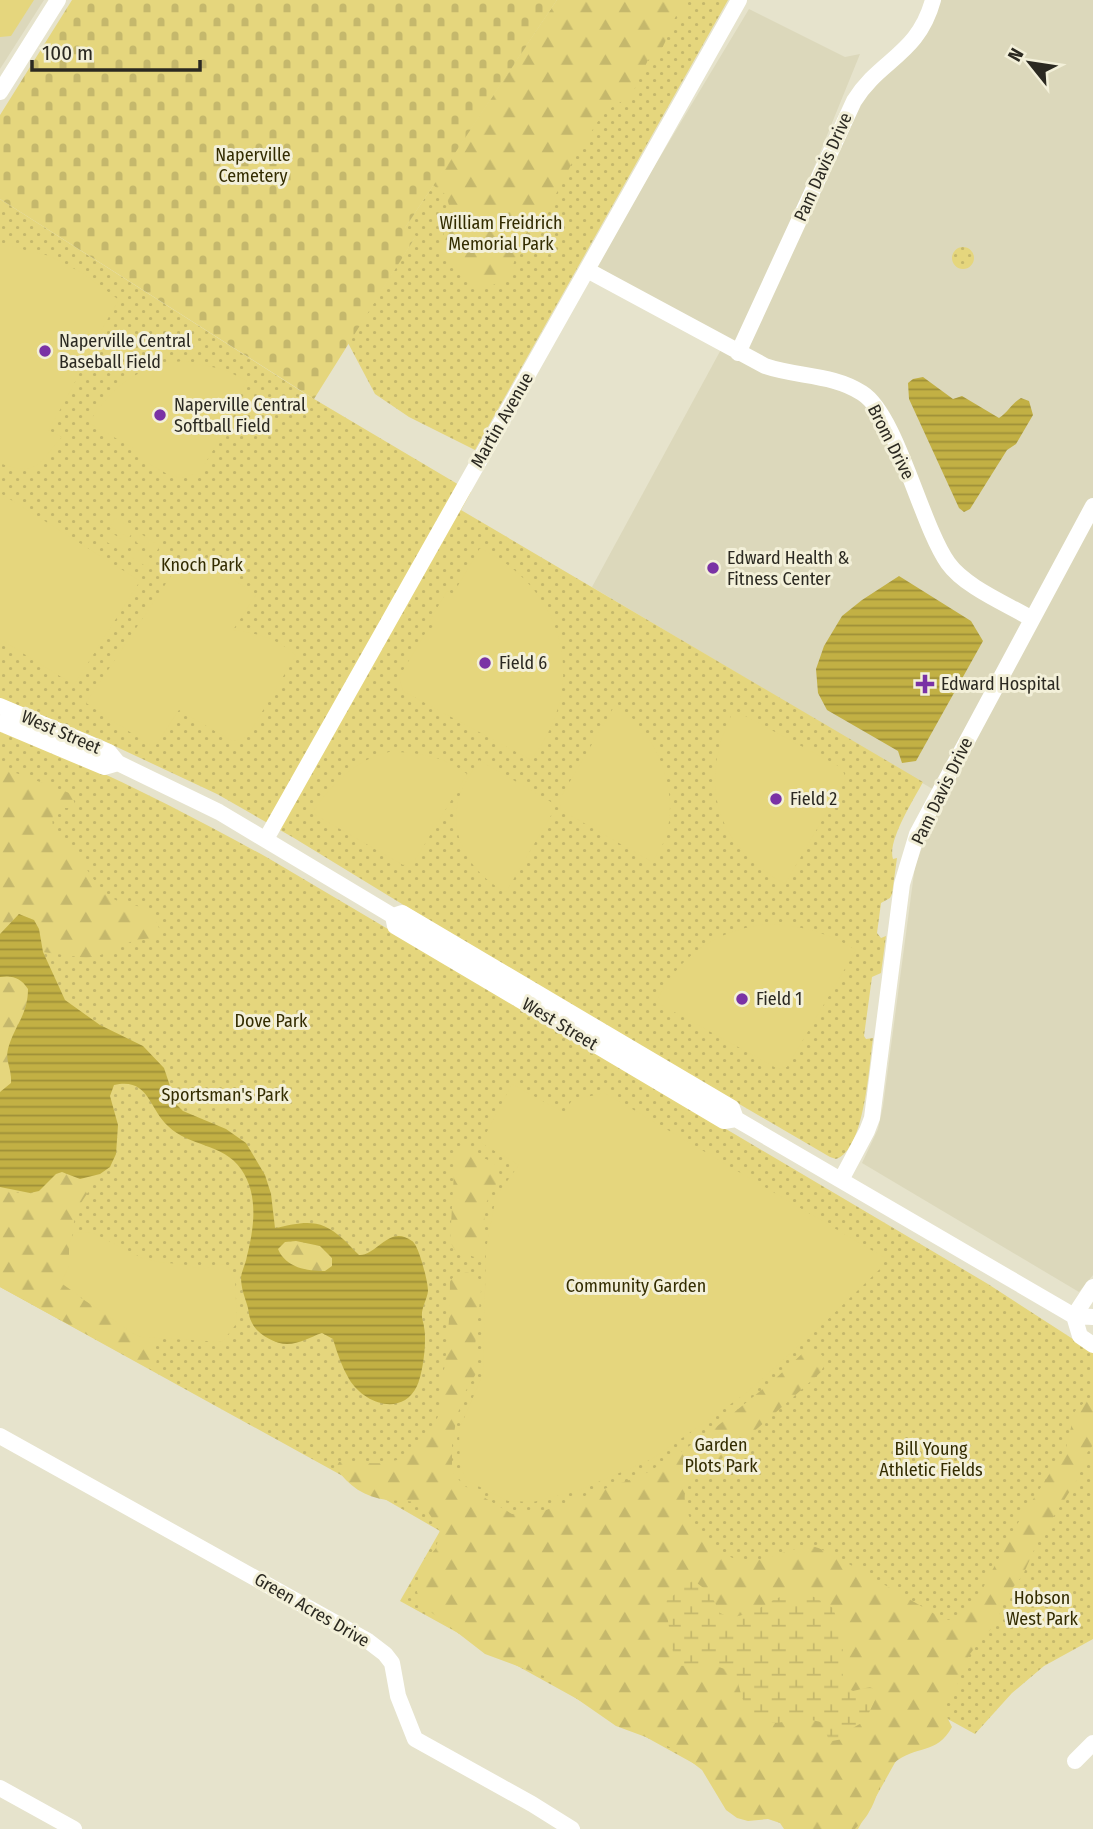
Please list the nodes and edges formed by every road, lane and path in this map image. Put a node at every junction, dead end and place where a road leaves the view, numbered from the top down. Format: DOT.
graph roads {
  1 [pos="58,0"];
  2 [pos="739,0"];
  3 [pos="933,0"];
  4 [pos="0,92"];
  5 [pos="587,270"];
  6 [pos="738,353"];
  7 [pos="1093,506"];
  8 [pos="1032,619"];
  9 [pos="0,706"];
  10 [pos="0,723"];
  11 [pos="118,763"];
  12 [pos="266,839"];
  13 [pos="841,1180"];
  14 [pos="1093,1287"];
  15 [pos="1074,1316"];
  16 [pos="1093,1317"];
  17 [pos="1093,1345"];
  18 [pos="0,1436"];
  19 [pos="1093,1743"];
  20 [pos="1075,1761"];
  21 [pos="0,1788"];
  22 [pos="74,1829"];
  23 [pos="572,1829"];
  1 -- 4 [label="street"];
  2 -- 5 [label="street, Martin Avenue"];
  3 -- 6 [label="street, Pam Davis Drive"];
  5 -- 6 [label="street, Brom Drive"];
  5 -- 12 [label="street, Martin Avenue"];
  6 -- 8 [label="street, Brom Drive"];
  7 -- 8 [label="street, Pam Davis Drive"];
  8 -- 13 [label="street, Pam Davis Drive"];
  9 -- 11 [label="street, West Street"];
  10 -- 11 [label="street, West Street"];
  11 -- 12 [label="street, West Street"];
  12 -- 13 [label="street, West Street"];
  13 -- 15 [label="street, West Street"];
  14 -- 15 [label="street"];
  15 -- 16 [label="street, West Street"];
  15 -- 17 [label="street, West Street"];
  18 -- 23 [label="street, Green Acres Drive"];
  19 -- 20 [label="street"];
  21 -- 22 [label="street"];
}
